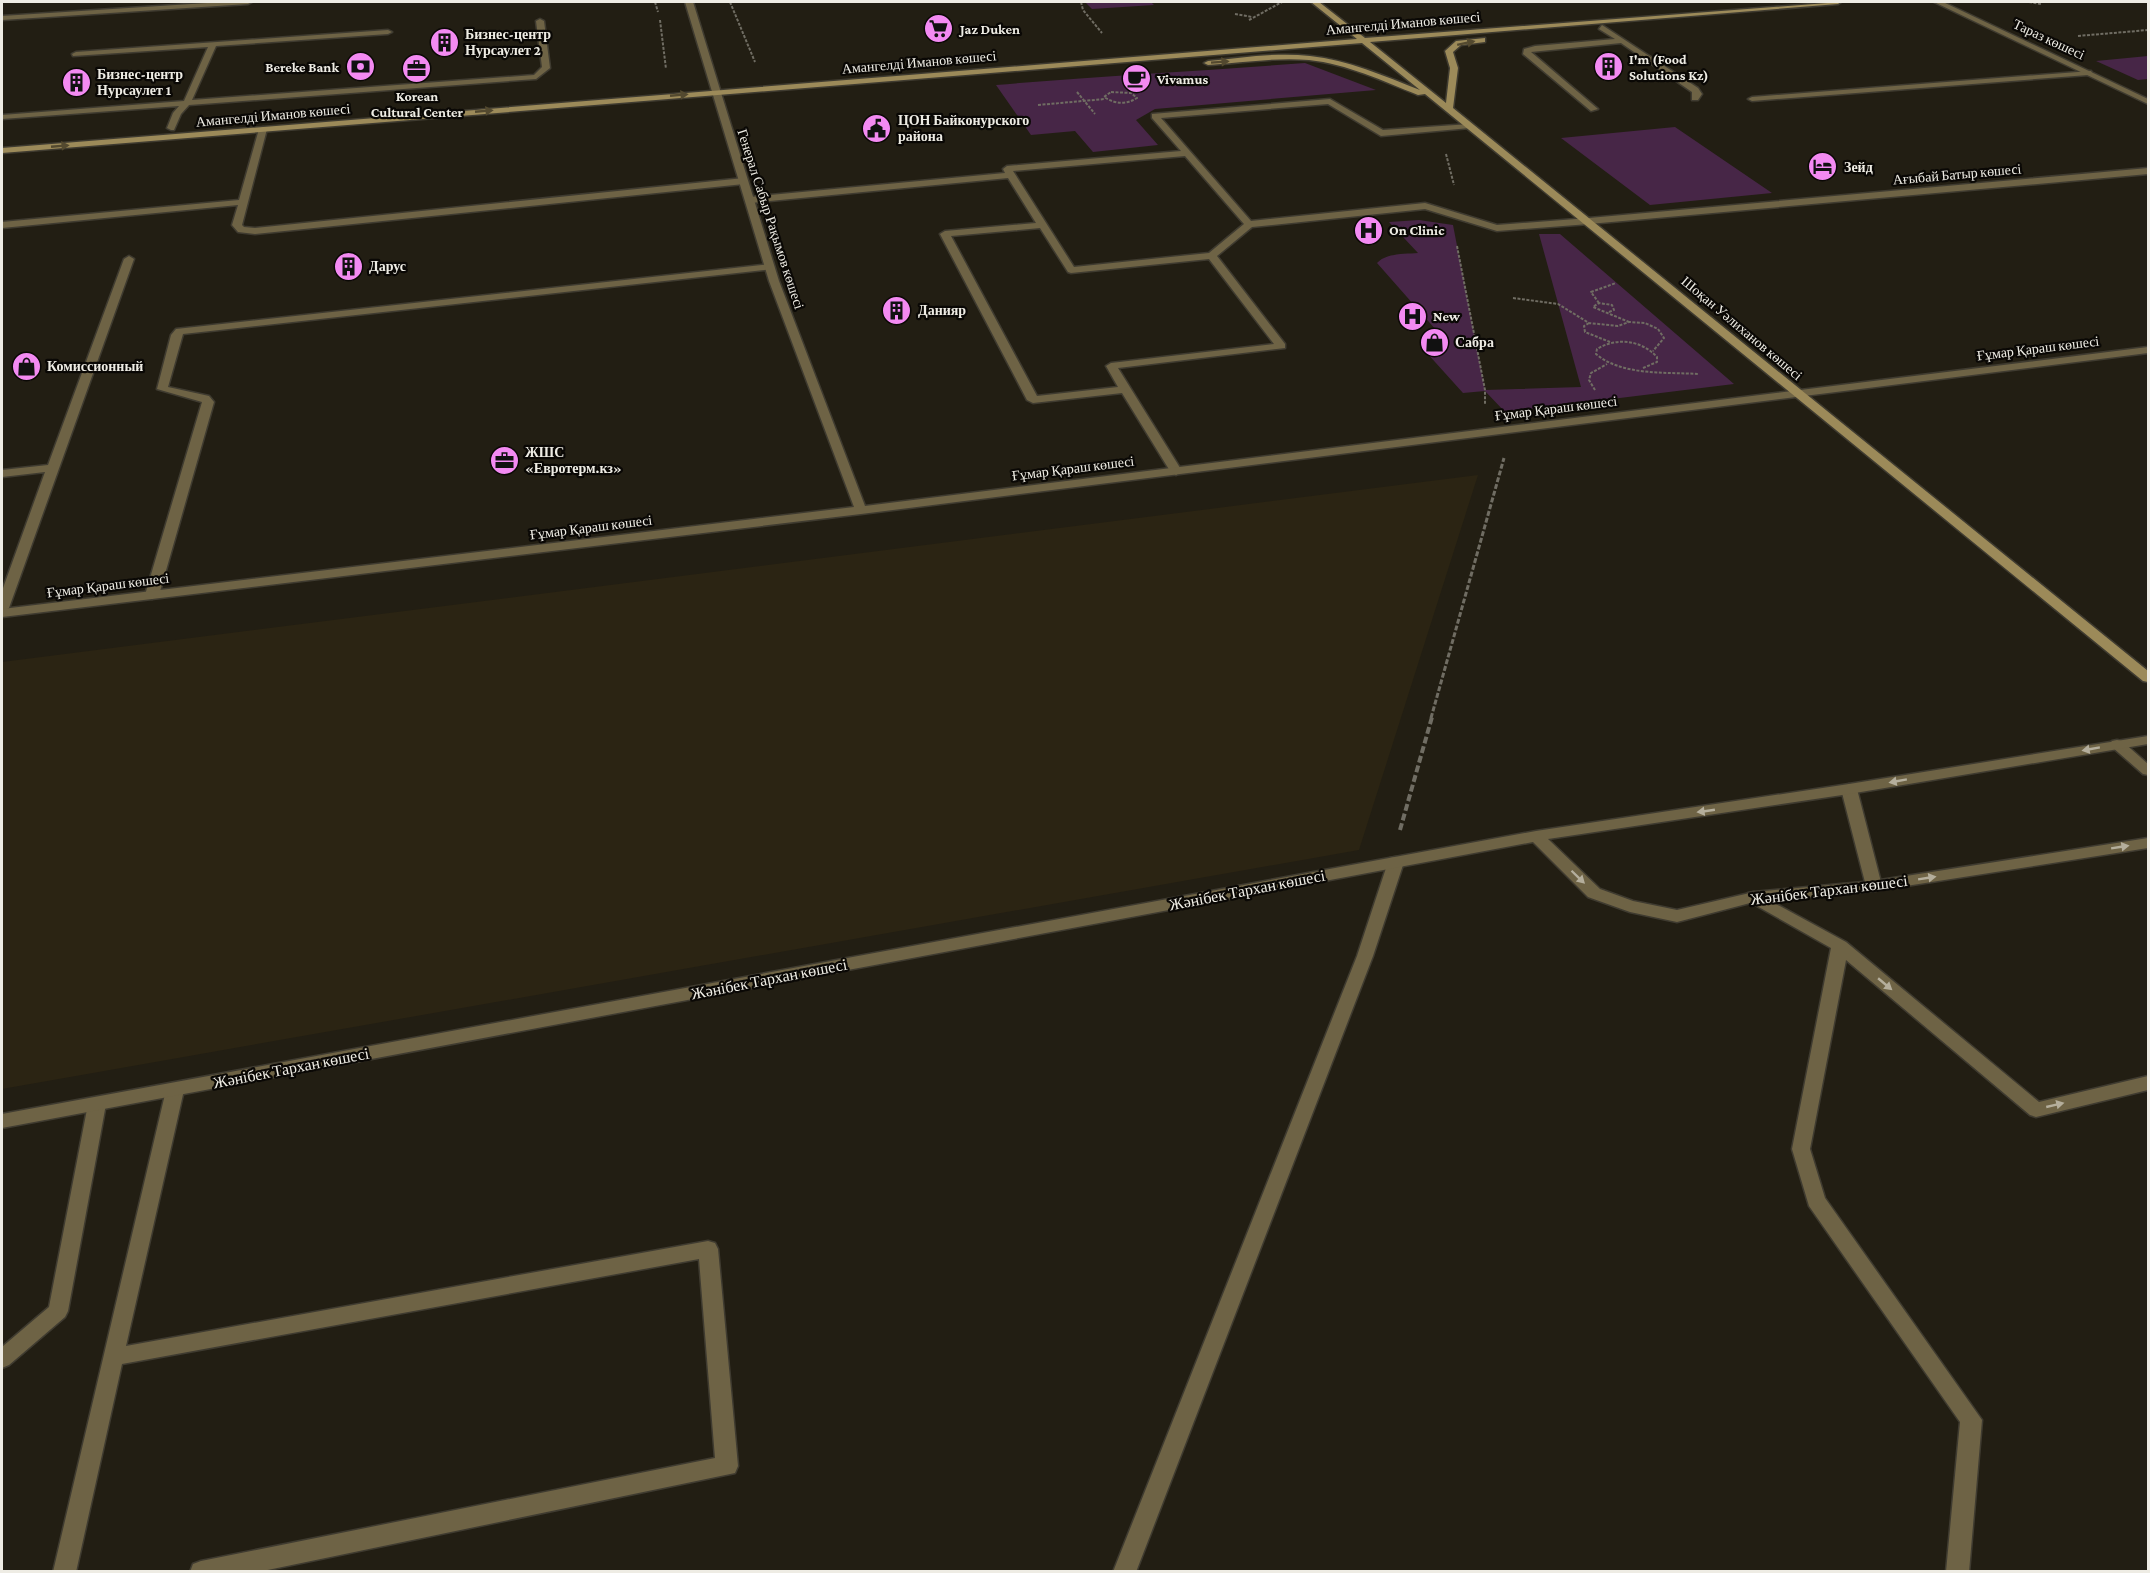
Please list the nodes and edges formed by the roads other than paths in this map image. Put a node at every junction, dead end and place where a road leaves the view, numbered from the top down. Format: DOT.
graph roads {
  1 [pos="248,2"];
  2 [pos="689,2"];
  3 [pos="1315,2"];
  4 [pos="1741,2"];
  5 [pos="1838,2"];
  6 [pos="1938,2"];
  7 [pos="1659,16"];
  8 [pos="2,18"];
  9 [pos="540,21"];
  10 [pos="1602,27"];
  11 [pos="388,32"];
  12 [pos="1353,33"];
  13 [pos="1362,40"];
  14 [pos="1621,41"];
  15 [pos="213,44"];
  16 [pos="76,54"];
  17 [pos="1204,63"];
  18 [pos="1056,65"];
  19 [pos="1171,66"];
  20 [pos="852,72"];
  21 [pos="2088,73"];
  22 [pos="727,82"];
  23 [pos="706,84"];
  24 [pos="717,87"];
  25 [pos="1695,98"];
  26 [pos="1752,99"];
  27 [pos="1437,100"];
  28 [pos="2148,102"];
  29 [pos="187,104"];
  30 [pos="1594,109"];
  31 [pos="1449,110"];
  32 [pos="2,117"];
  33 [pos="253,121"];
  34 [pos="264,125"];
  35 [pos="1470,126"];
  36 [pos="183,127"];
  37 [pos="171,128"];
  38 [pos="159,129"];
  39 [pos="58,137"];
  40 [pos="47,138"];
  41 [pos="2,151"];
  42 [pos="1186,153"];
  43 [pos="2148,171"];
  44 [pos="1011,175"];
  45 [pos="744,182"];
  46 [pos="750,200"];
  47 [pos="244,202"];
  48 [pos="1589,221"];
  49 [pos="1249,224"];
  50 [pos="2,225"];
  51 [pos="1042,225"];
  52 [pos="1212,256"];
  53 [pos="129,259"];
  54 [pos="770,267"];
  55 [pos="2148,350"];
  56 [pos="1126,389"];
  57 [pos="1798,394"];
  58 [pos="54,468"];
  59 [pos="1176,471"];
  60 [pos="2,473"];
  61 [pos="861,510"];
  62 [pos="152,595"];
  63 [pos="2,608"];
  64 [pos="2,613"];
  65 [pos="2148,678"];
  66 [pos="2148,740"];
  67 [pos="2117,744"];
  68 [pos="2148,771"];
  69 [pos="1849,789"];
  70 [pos="1536,836"];
  71 [pos="2148,843"];
  72 [pos="1396,862"];
  73 [pos="1874,886"];
  74 [pos="1754,897"];
  75 [pos="1840,946"];
  76 [pos="2148,1083"];
  77 [pos="175,1090"];
  78 [pos="97,1104"];
  79 [pos="2,1121"];
  80 [pos="113,1357"];
  81 [pos="2,1359"];
  82 [pos="64,1572"];
  83 [pos="201,1572"];
  84 [pos="1124,1572"];
  85 [pos="1957,1572"];
  1 -- 8 [label="street"];
  2 -- 24 [label="street, Генерал Сабыр Рақымов көшесі"];
  3 -- 12 [label="main road, Шоқан Уәлиханов көшесі"];
  4 -- 12 [label="main road, Амангелді Иманов көшесі"];
  5 -- 7 [label="main road, Амангелді Иманов көшесі"];
  6 -- 21 [label="street, Тараз көшесі"];
  7 -- 10 [label="main road"];
  7 -- 13 [label="main road, Амангелді Иманов көшесі"];
  9 -- 29 [label="street"];
  10 -- 14 [label="street"];
  31 -- 10 [label="main road, one-way"];
  11 -- 15 [label="street"];
  12 -- 13 [label="main road, Шоқан Уәлиханов көшесі"];
  12 -- 20 [label="main road, Амангелді Иманов көшесі"];
  13 -- 18 [label="main road, Амангелді Иманов көшесі"];
  13 -- 27 [label="main road, Шоқан Уәлиханов көшесі"];
  14 -- 25 [label="street"];
  14 -- 30 [label="street"];
  15 -- 16 [label="street"];
  15 -- 29 [label="street"];
  17 -- 27 [label="main road, one-way"];
  18 -- 19 [label="main road"];
  18 -- 24 [label="main road, Амангелді Иманов көшесі"];
  21 -- 26 [label="street"];
  21 -- 28 [label="street, Тараз көшесі"];
  22 -- 24 [label="main road, Амангелді Иманов көшесі"];
  23 -- 24 [label="main road, Амангелді Иманов көшесі"];
  34 -- 24 [label="main road, Амангелді Иманов көшесі, one-way"];
  24 -- 45 [label="street, Генерал Сабыр Рақымов көшесі"];
  27 -- 31 [label="main road, Шоқан Уәлиханов көшесі"];
  29 -- 32 [label="street"];
  29 -- 37 [label="street"];
  31 -- 35 [label="main road, Шоқан Уәлиханов көшесі"];
  33 -- 34 [label="main road, Амангелді Иманов көшесі"];
  41 -- 34 [label="main road, Амангелді Иманов көшесі, one-way"];
  34 -- 47 [label="street"];
  35 -- 42 [label="street"];
  35 -- 48 [label="main road, Шоқан Уәлиханов көшесі"];
  36 -- 37 [label="main road, Амангелді Иманов көшесі"];
  37 -- 38 [label="main road, Амангелді Иманов көшесі"];
  39 -- 40 [label="main road"];
  42 -- 44 [label="street"];
  42 -- 49 [label="street"];
  43 -- 48 [label="street, Ағыбай Батыр көшесі"];
  44 -- 46 [label="street"];
  44 -- 51 [label="street"];
  45 -- 46 [label="street, Генерал Сабыр Рақымов көшесі"];
  45 -- 47 [label="street"];
  46 -- 54 [label="street, Генерал Сабыр Рақымов көшесі"];
  47 -- 50 [label="street"];
  48 -- 49 [label="street, Ағыбай Батыр көшесі"];
  48 -- 57 [label="main road, Шоқан Уәлиханов көшесі"];
  49 -- 52 [label="street"];
  51 -- 52 [label="street"];
  51 -- 56 [label="street"];
  52 -- 56 [label="street"];
  53 -- 58 [label="street"];
  54 -- 61 [label="street, Генерал Сабыр Рақымов көшесі"];
  54 -- 62 [label="street"];
  55 -- 57 [label="street, Ғұмар Қараш көшесі"];
  56 -- 59 [label="street"];
  57 -- 59 [label="street, Ғұмар Қараш көшесі"];
  57 -- 65 [label="main road, Шоқан Уәлиханов көшесі"];
  58 -- 60 [label="street"];
  58 -- 63 [label="street"];
  59 -- 61 [label="street, Ғұмар Қараш көшесі"];
  61 -- 62 [label="street, Ғұмар Қараш көшесі"];
  62 -- 64 [label="street, Ғұмар Қараш көшесі"];
  66 -- 67 [label="street, Жәнібек Тархан көшесі"];
  67 -- 68 [label="street"];
  67 -- 69 [label="street, Жәнібек Тархан көшесі, one-way"];
  69 -- 70 [label="street, Жәнібек Тархан көшесі, one-way"];
  69 -- 73 [label="street"];
  70 -- 72 [label="street, Жәнібек Тархан көшесі"];
  70 -- 74 [label="street, Жәнібек Тархан көшесі, one-way"];
  73 -- 71 [label="street, Жәнібек Тархан көшесі, one-way"];
  72 -- 77 [label="street, Жәнібек Тархан көшесі"];
  72 -- 84 [label="street"];
  73 -- 74 [label="street, Жәнібек Тархан көшесі"];
  74 -- 75 [label="street"];
  75 -- 76 [label="street, one-way"];
  75 -- 85 [label="street"];
  77 -- 78 [label="street, Жәнібек Тархан көшесі"];
  77 -- 80 [label="street"];
  78 -- 79 [label="street, Жәнібек Тархан көшесі"];
  78 -- 81 [label="street"];
  80 -- 82 [label="street"];
  80 -- 83 [label="street"];
}
